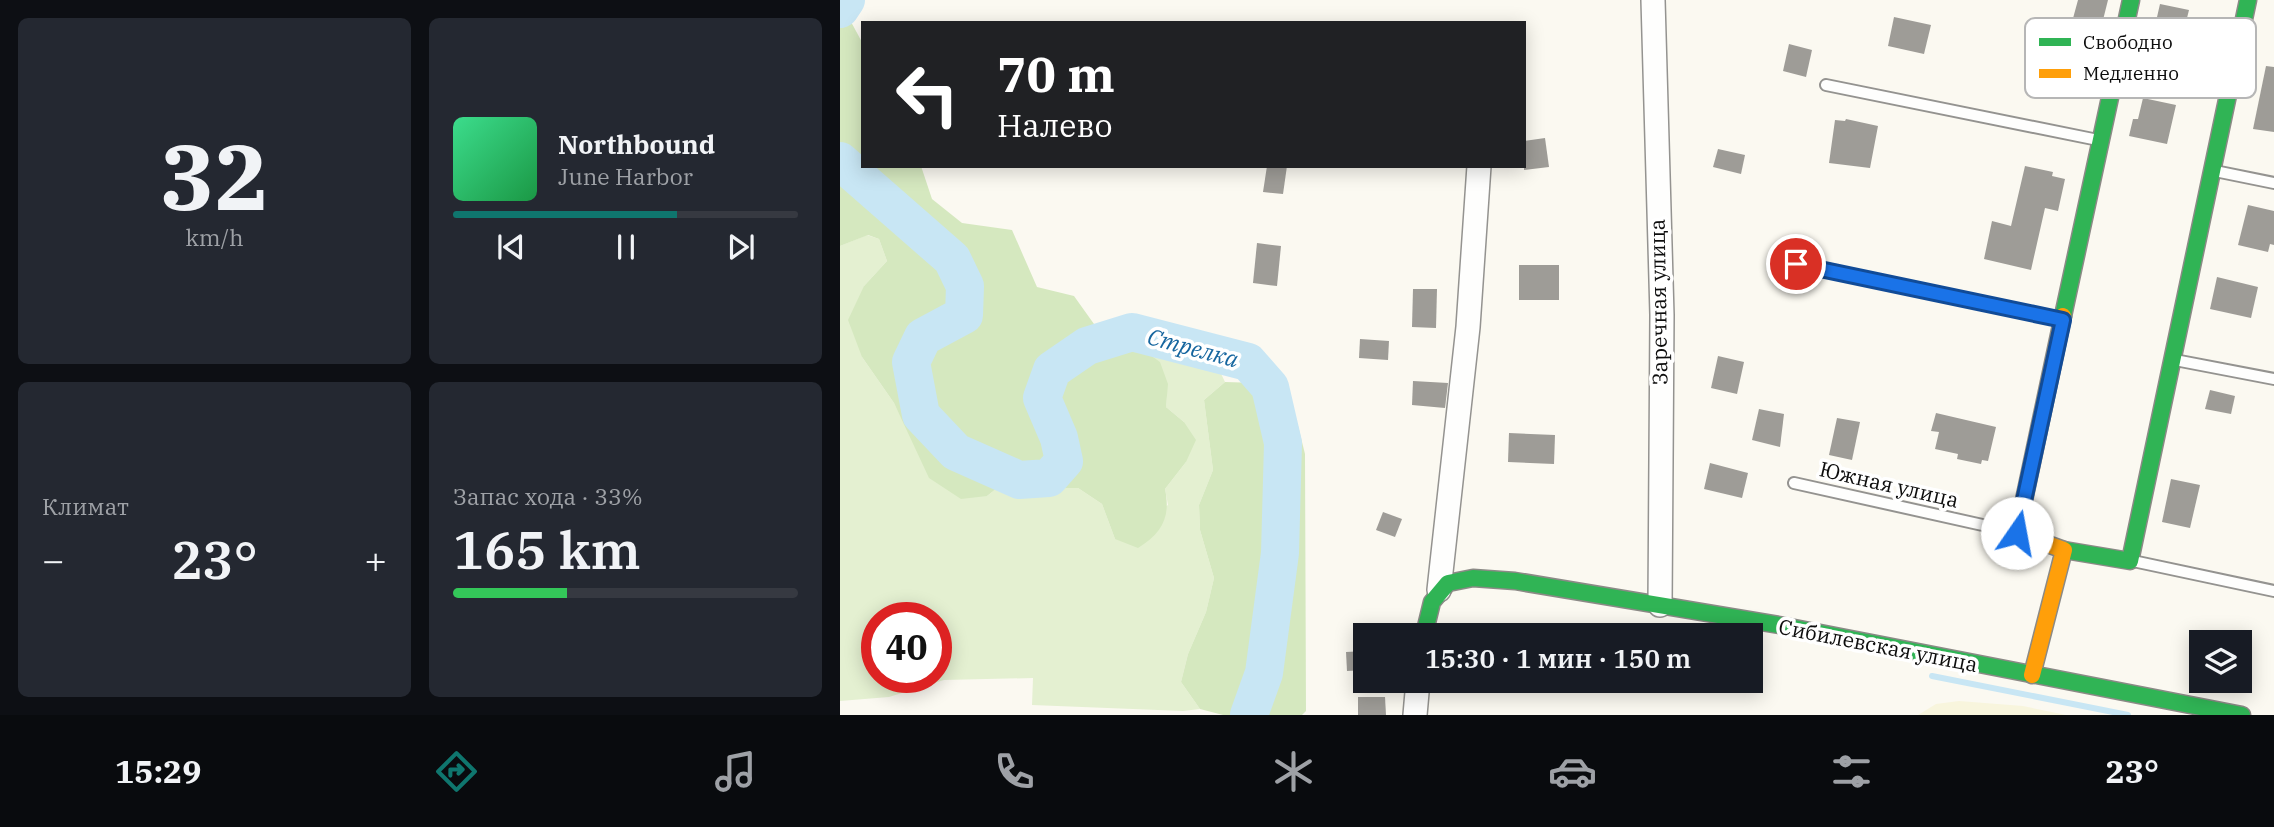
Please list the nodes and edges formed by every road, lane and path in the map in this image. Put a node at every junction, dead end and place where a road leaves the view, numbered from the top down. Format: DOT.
graph roads {
  1 [pos="1653,0"];
  2 [pos="2131,0"];
  3 [pos="2248,0"];
  4 [pos="2127,18"];
  5 [pos="2244,18"];
  6 [pos="1826,85"];
  7 [pos="2110,98"];
  8 [pos="2227,98"];
  9 [pos="2101,141"];
  10 [pos="1479,168"];
  11 [pos="2212,170"];
  12 [pos="2274,183"];
  13 [pos="1796,264"];
  14 [pos="2063,320"];
  15 [pos="2172,360"];
  16 [pos="2274,380"];
  17 [pos="1794,483"];
  18 [pos="2017,533"];
  19 [pos="2064,550"];
  20 [pos="2130,561"];
  21 [pos="1439,590"];
  22 [pos="2274,591"];
  23 [pos="1660,605"];
  24 [pos="1426,623"];
  25 [pos="2032,675"];
  26 [pos="1417,693"];
  27 [pos="1415,715"];
  28 [pos="2242,715"];
  1 -- 23 [label="street, Заречная улица"];
  2 -- 4 [label="street"];
  3 -- 5 [label="street"];
  6 -- 9 [label="lane"];
  7 -- 9 [label="street"];
  8 -- 11 [label="street"];
  9 -- 14 [label="street"];
  10 -- 21 [label="street"];
  11 -- 12 [label="lane"];
  11 -- 15 [label="street"];
  13 -- 14 [label="lane"];
  14 -- 18 [label="street"];
  15 -- 16 [label="lane"];
  15 -- 20 [label="street"];
  17 -- 18 [label="lane, Южная улица"];
  18 -- 19 [label="street"];
  19 -- 20 [label="street"];
  19 -- 25 [label="street"];
  20 -- 22 [label="lane"];
  21 -- 23 [label="street, Сибилевская улица"];
  21 -- 24 [label="street"];
  23 -- 25 [label="street, Сибилевская улица"];
  25 -- 28 [label="street, Сибилевская улица"];
  26 -- 27 [label="street"];
}
